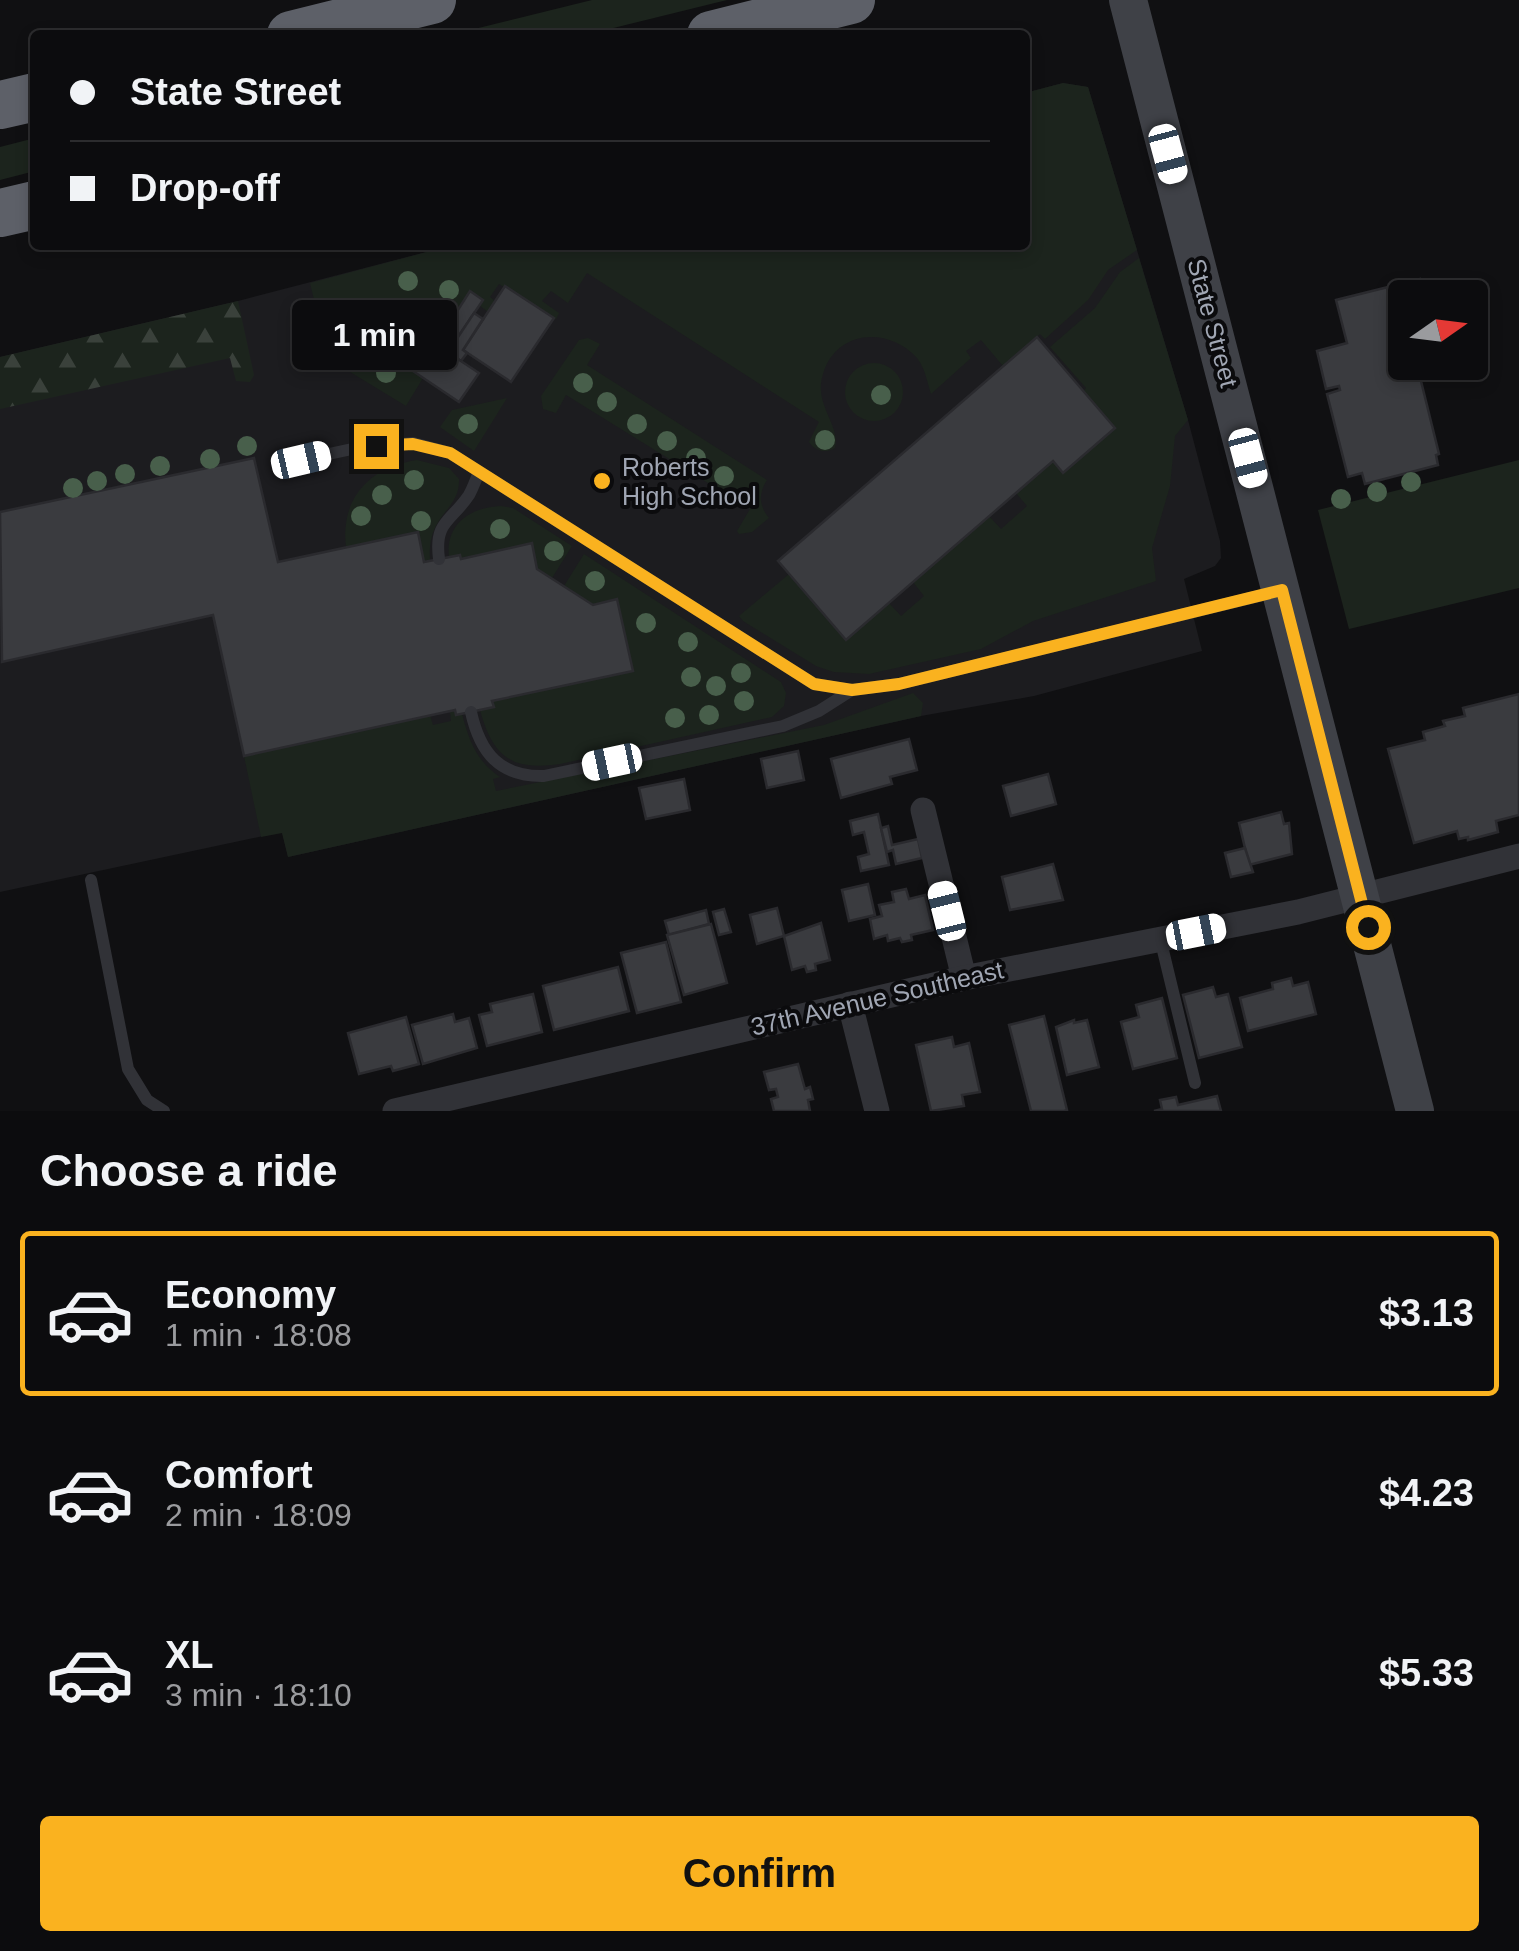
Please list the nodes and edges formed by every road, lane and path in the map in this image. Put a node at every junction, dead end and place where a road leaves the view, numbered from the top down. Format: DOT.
graph roads {
  1 [pos="432,0"];
  2 [pos="850,0"];
  3 [pos="1128,0"];
  4 [pos="311,30"];
  5 [pos="731,30"];
  6 [pos="30,98"];
  7 [pos="0,105"];
  8 [pos="30,206"];
  9 [pos="0,214"];
  10 [pos="301,460"];
  11 [pos="479,472"];
  12 [pos="439,559"];
  13 [pos="1282,590"];
  14 [pos="852,690"];
  15 [pos="470,712"];
  16 [pos="923,810"];
  17 [pos="1519,856"];
  18 [pos="91,880"];
  19 [pos="1360,896"];
  20 [pos="1160,938"];
  21 [pos="964,978"];
  22 [pos="850,1004"];
  23 [pos="1195,1084"];
  24 [pos="164,1111"];
  25 [pos="395,1111"];
  26 [pos="877,1111"];
  27 [pos="1415,1111"];
  1 -- 4 [label="highway"];
  2 -- 5 [label="highway"];
  3 -- 13 [label="main road, State Street"];
  6 -- 7 [label="highway"];
  8 -- 9 [label="highway"];
  10 -- 11 [label="lane"];
  11 -- 12 [label="lane"];
  11 -- 14 [label="lane"];
  13 -- 14 [label="lane"];
  13 -- 19 [label="main road, State Street"];
  14 -- 15 [label="lane"];
  16 -- 21 [label="street"];
  17 -- 19 [label="street, 37th Avenue Southeast"];
  18 -- 24 [label="lane"];
  19 -- 20 [label="street, 37th Avenue Southeast"];
  19 -- 27 [label="main road, State Street"];
  20 -- 21 [label="street, 37th Avenue Southeast"];
  20 -- 23 [label="lane"];
  21 -- 22 [label="street, 37th Avenue Southeast"];
  22 -- 25 [label="street, 37th Avenue Southeast"];
  22 -- 26 [label="street"];
}
